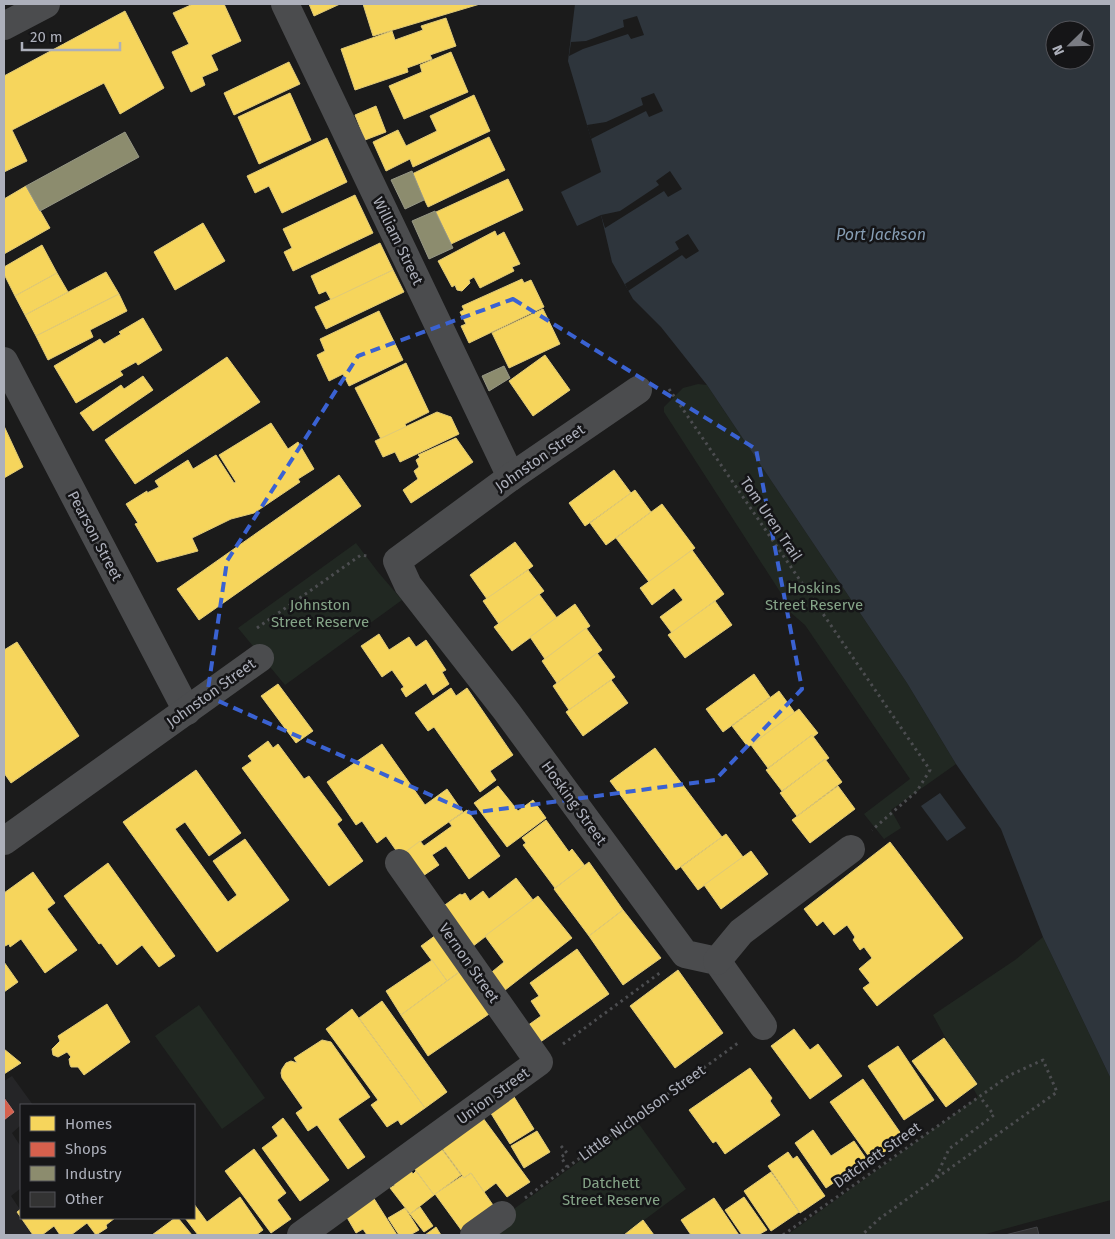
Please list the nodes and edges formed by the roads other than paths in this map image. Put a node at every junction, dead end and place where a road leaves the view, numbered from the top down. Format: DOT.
graph roads {
  1 [pos="46,4"];
  2 [pos="284,4"];
  3 [pos="4,26"];
  4 [pos="4,361"];
  5 [pos="638,390"];
  6 [pos="511,477"];
  7 [pos="397,561"];
  8 [pos="260,658"];
  9 [pos="186,711"];
  10 [pos="4,841"];
  11 [pos="851,849"];
  12 [pos="399,863"];
  13 [pos="718,961"];
  14 [pos="762,1026"];
  15 [pos="539,1062"];
  16 [pos="502,1215"];
  17 [pos="306,1234"];
  18 [pos="474,1235"];
  1 -- 3 [label="street"];
  2 -- 6 [label="street, William Street"];
  4 -- 9 [label="street, Pearson Street"];
  5 -- 6 [label="street, Johnston Street"];
  6 -- 7 [label="street, Johnston Street"];
  7 -- 13 [label="street, Hosking Street"];
  8 -- 9 [label="street, Johnston Street"];
  9 -- 10 [label="street, Johnston Street"];
  11 -- 13 [label="street"];
  12 -- 15 [label="street, Vernon Street"];
  13 -- 14 [label="street"];
  15 -- 17 [label="street, Union Street"];
  16 -- 18 [label="street"];
}
